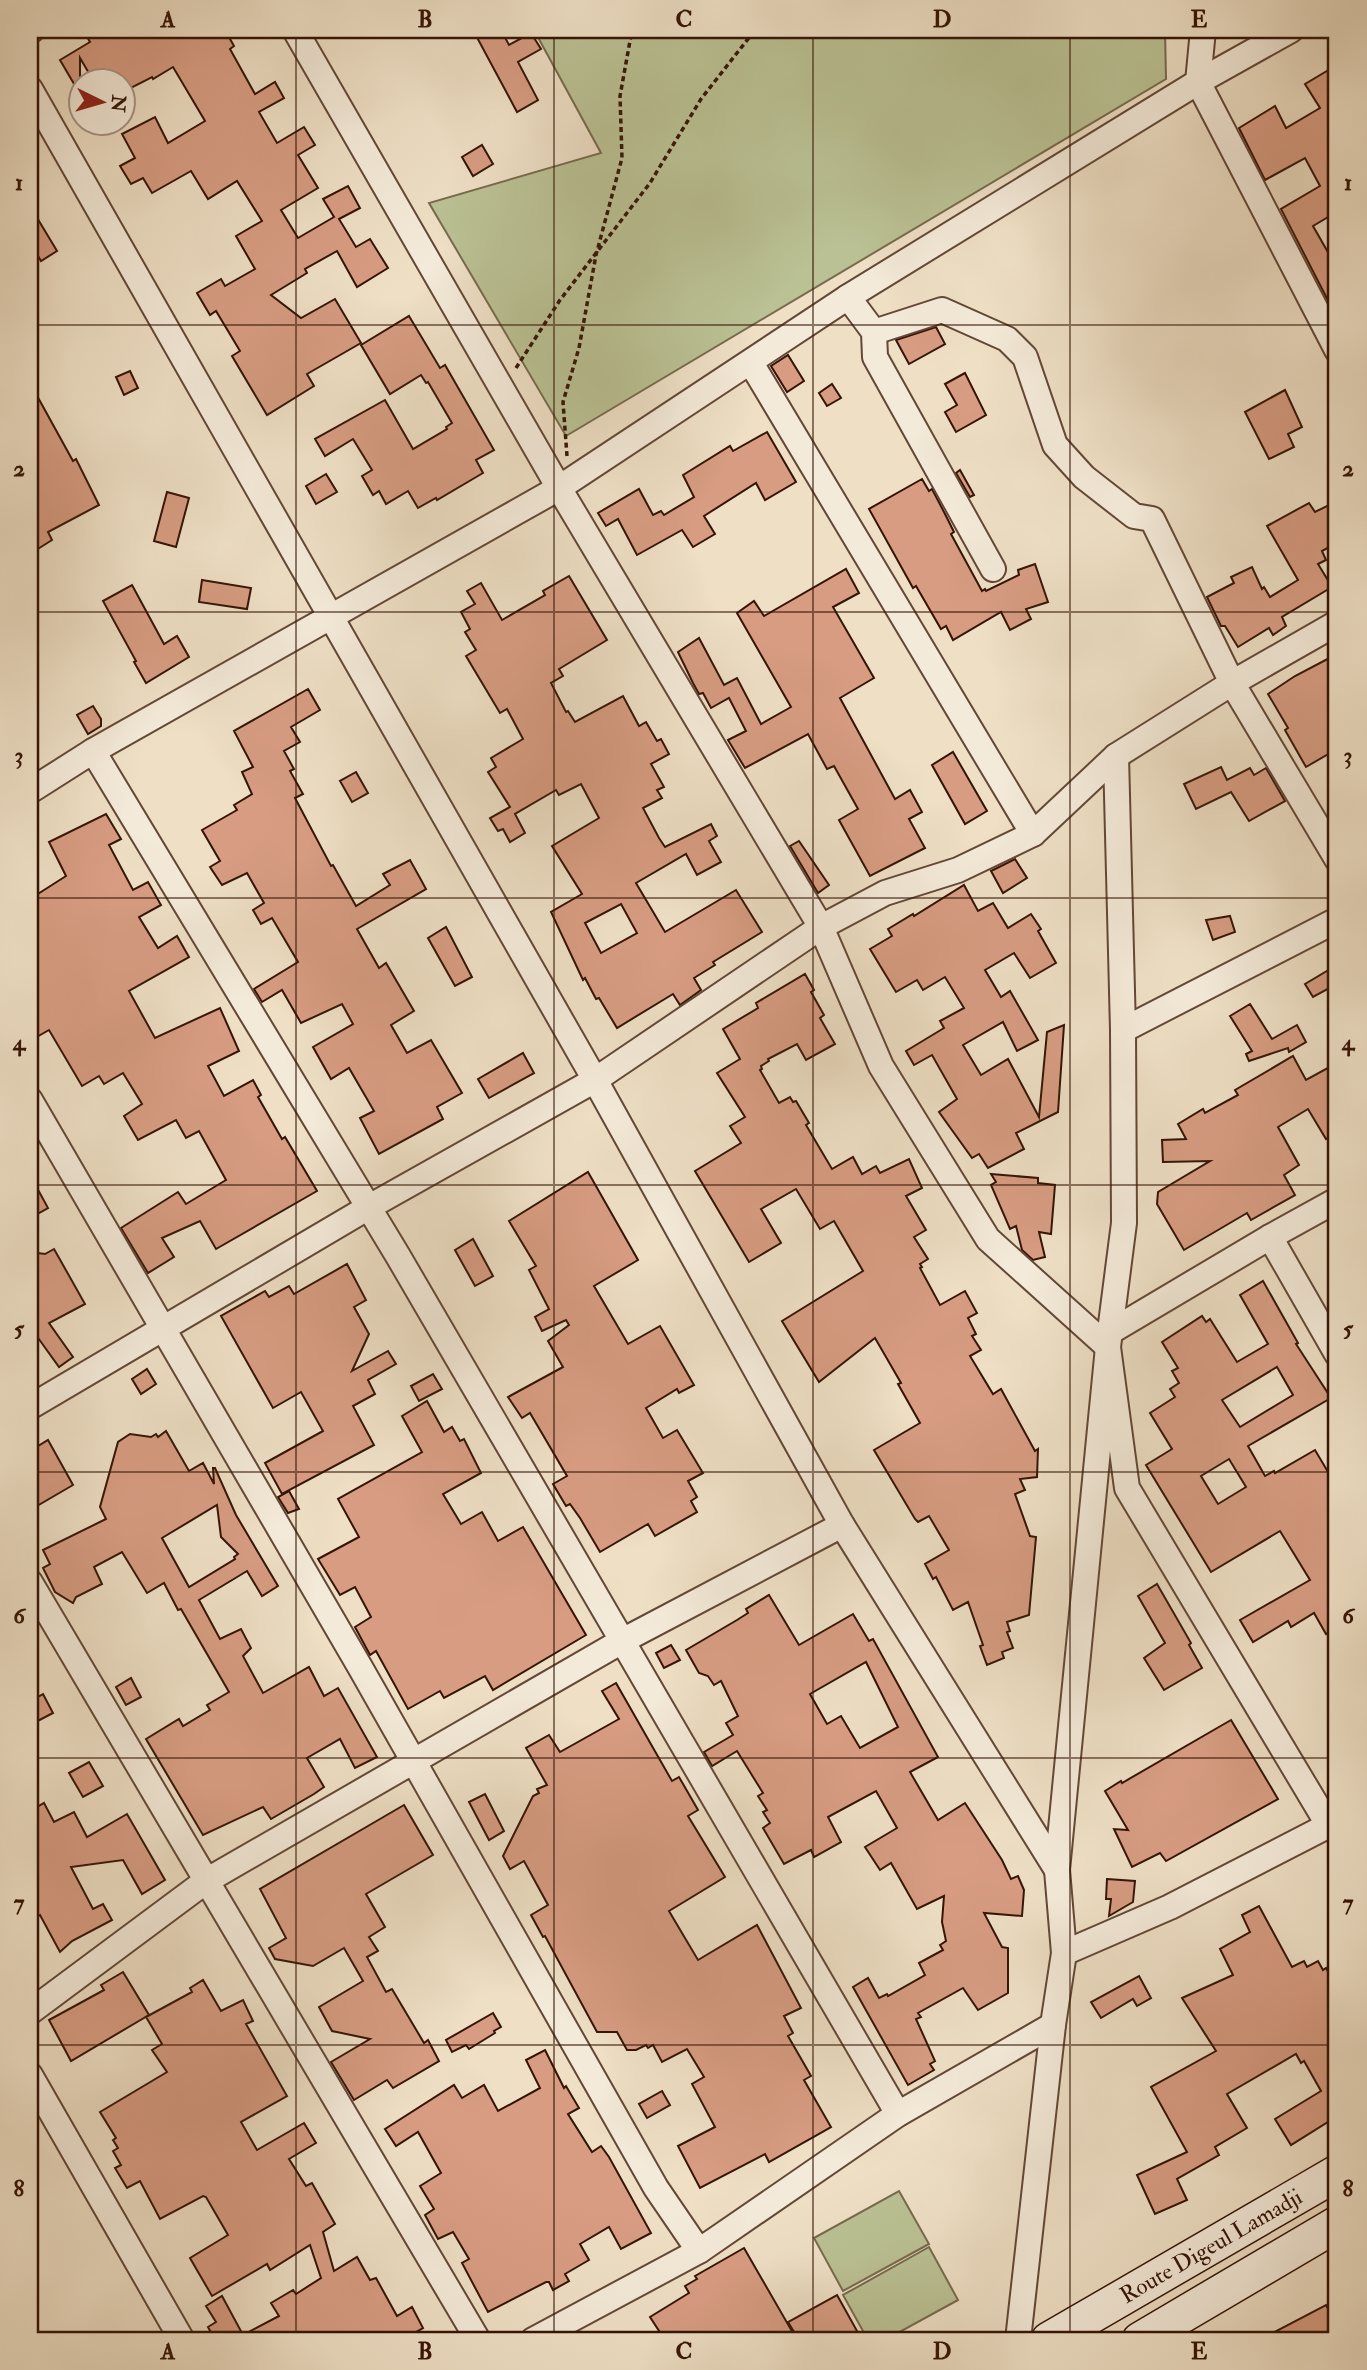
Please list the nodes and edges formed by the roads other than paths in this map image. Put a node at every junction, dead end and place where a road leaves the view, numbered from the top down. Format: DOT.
graph roads {
  1 [pos="295,30"];
  2 [pos="1203,30"];
  3 [pos="1291,30"];
  4 [pos="1198,82"];
  5 [pos="30,89"];
  6 [pos="848,297"];
  7 [pos="874,332"];
  8 [pos="1337,350"];
  9 [pos="751,363"];
  10 [pos="564,485"];
  11 [pos="993,569"];
  12 [pos="331,615"];
  13 [pos="1337,623"];
  14 [pos="1232,683"];
  15 [pos="93,751"];
  16 [pos="1116,756"];
  17 [pos="30,791"];
  18 [pos="1034,834"];
  19 [pos="1337,859"];
  20 [pos="1337,920"];
  21 [pos="821,928"];
  22 [pos="1123,1030"];
  23 [pos="595,1080"];
  24 [pos="30,1100"];
  25 [pos="1337,1200"];
  26 [pos="369,1207"];
  27 [pos="1270,1237"];
  28 [pos="164,1328"];
  29 [pos="1109,1340"];
  30 [pos="1337,1354"];
  31 [pos="30,1407"];
  32 [pos="842,1525"];
  33 [pos="30,1582"];
  34 [pos="622,1641"];
  35 [pos="414,1761"];
  36 [pos="1333,1823"];
  37 [pos="1057,1870"];
  38 [pos="206,1881"];
  39 [pos="1064,1953"];
  40 [pos="30,2012"];
  41 [pos="1053,2025"];
  42 [pos="30,2075"];
  43 [pos="898,2114"];
  44 [pos="1337,2173"];
  45 [pos="1337,2224"];
  46 [pos="699,2251"];
  47 [pos="182,2340"];
  48 [pos="478,2340"];
  49 [pos="533,2340"];
  50 [pos="1018,2340"];
  51 [pos="1049,2340"];
  52 [pos="1140,2340"];
  1 -- 10 [label="street"];
  2 -- 4 [label="street"];
  3 -- 4 [label="street"];
  4 -- 6 [label="street"];
  4 -- 8 [label="street"];
  5 -- 12 [label="street"];
  6 -- 7 [label="street"];
  6 -- 9 [label="street"];
  7 -- 11 [label="street"];
  7 -- 14 [label="street"];
  9 -- 10 [label="street"];
  9 -- 18 [label="street"];
  10 -- 12 [label="street"];
  10 -- 21 [label="street"];
  12 -- 15 [label="street"];
  12 -- 23 [label="street"];
  13 -- 14 [label="street"];
  14 -- 16 [label="street"];
  14 -- 19 [label="street"];
  15 -- 17 [label="street"];
  15 -- 26 [label="street"];
  16 -- 18 [label="street"];
  16 -- 22 [label="street"];
  18 -- 21 [label="street"];
  20 -- 22 [label="street"];
  21 -- 23 [label="street"];
  21 -- 29 [label="street"];
  22 -- 29 [label="street"];
  23 -- 26 [label="street"];
  23 -- 32 [label="street"];
  24 -- 28 [label="street"];
  25 -- 27 [label="street"];
  26 -- 28 [label="street"];
  26 -- 34 [label="street"];
  27 -- 29 [label="street"];
  27 -- 30 [label="street"];
  28 -- 31 [label="street"];
  28 -- 35 [label="street"];
  29 -- 36 [label="street"];
  29 -- 37 [label="street"];
  32 -- 34 [label="street"];
  32 -- 37 [label="street"];
  33 -- 38 [label="street"];
  34 -- 35 [label="street"];
  34 -- 43 [label="street"];
  35 -- 38 [label="street"];
  35 -- 46 [label="street"];
  36 -- 39 [label="street"];
  37 -- 39 [label="street"];
  38 -- 40 [label="street"];
  38 -- 48 [label="street"];
  39 -- 41 [label="street"];
  41 -- 43 [label="street"];
  41 -- 50 [label="street"];
  42 -- 47 [label="street"];
  43 -- 46 [label="street"];
  44 -- 51 [label="main road, Route Digeul Lamadji"];
  45 -- 52 [label="main road, Route Digeul Lamadji"];
  46 -- 49 [label="street"];
}
